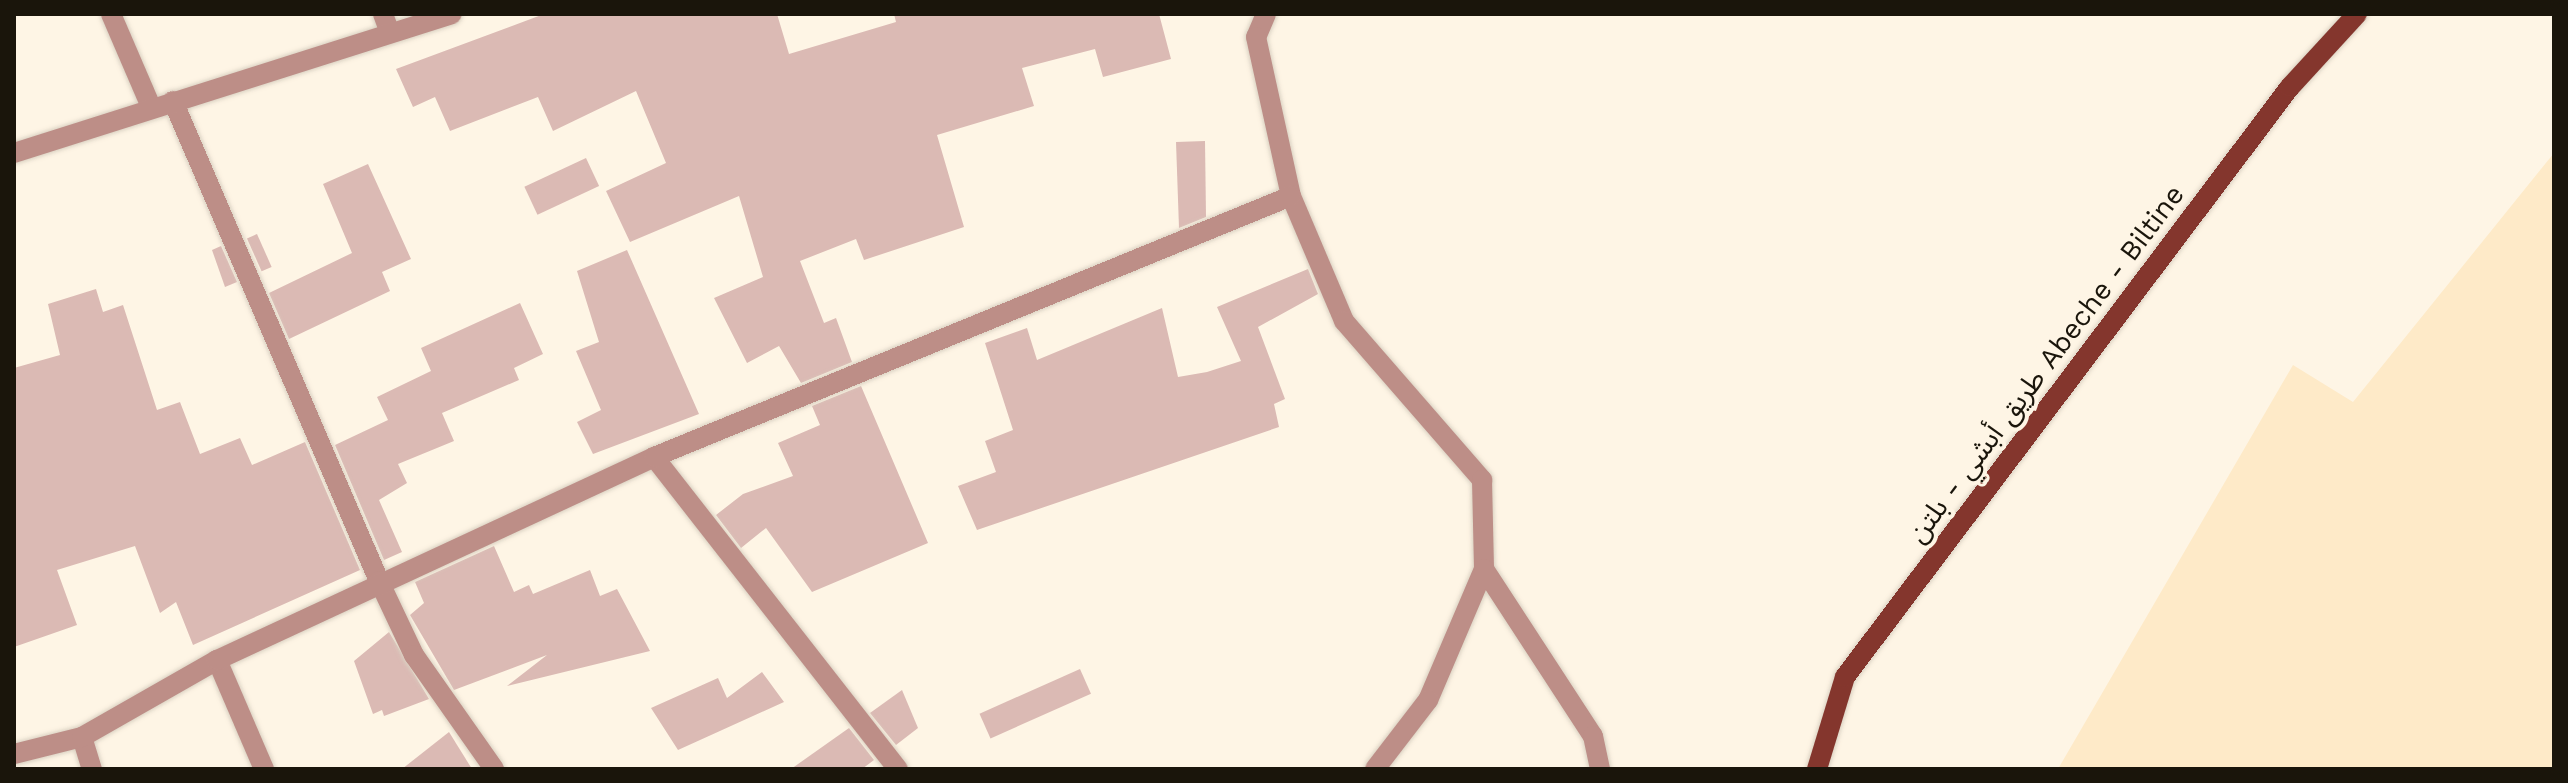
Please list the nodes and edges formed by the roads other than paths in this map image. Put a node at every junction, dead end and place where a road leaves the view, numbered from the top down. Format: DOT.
graph roads {
  1 [pos="111,14"];
  2 [pos="451,14"];
  3 [pos="1266,14"];
  4 [pos="2357,14"];
  5 [pos="386,24"];
  6 [pos="173,101"];
  7 [pos="152,109"];
  8 [pos="14,153"];
  9 [pos="1291,196"];
  10 [pos="654,457"];
  11 [pos="1484,569"];
  12 [pos="379,581"];
  13 [pos="217,660"];
  14 [pos="82,737"];
  15 [pos="14,754"];
  16 [pos="92,769"];
  17 [pos="264,769"];
  18 [pos="494,769"];
  19 [pos="898,769"];
  20 [pos="1375,769"];
  21 [pos="1600,769"];
  22 [pos="1817,769"];
  1 -- 7 [label="street"];
  2 -- 5 [label="street"];
  3 -- 9 [label="street"];
  4 -- 22 [label="main road, طريق أبشي - بلتن Abeche - Biltine"];
  5 -- 6 [label="street"];
  6 -- 7 [label="street"];
  6 -- 12 [label="street"];
  7 -- 8 [label="street"];
  9 -- 10 [label="street"];
  9 -- 11 [label="street"];
  10 -- 12 [label="street"];
  10 -- 19 [label="street"];
  11 -- 20 [label="street"];
  11 -- 21 [label="street"];
  12 -- 13 [label="street"];
  12 -- 18 [label="street"];
  13 -- 14 [label="street"];
  13 -- 17 [label="street"];
  14 -- 15 [label="street"];
  14 -- 16 [label="street"];
}
